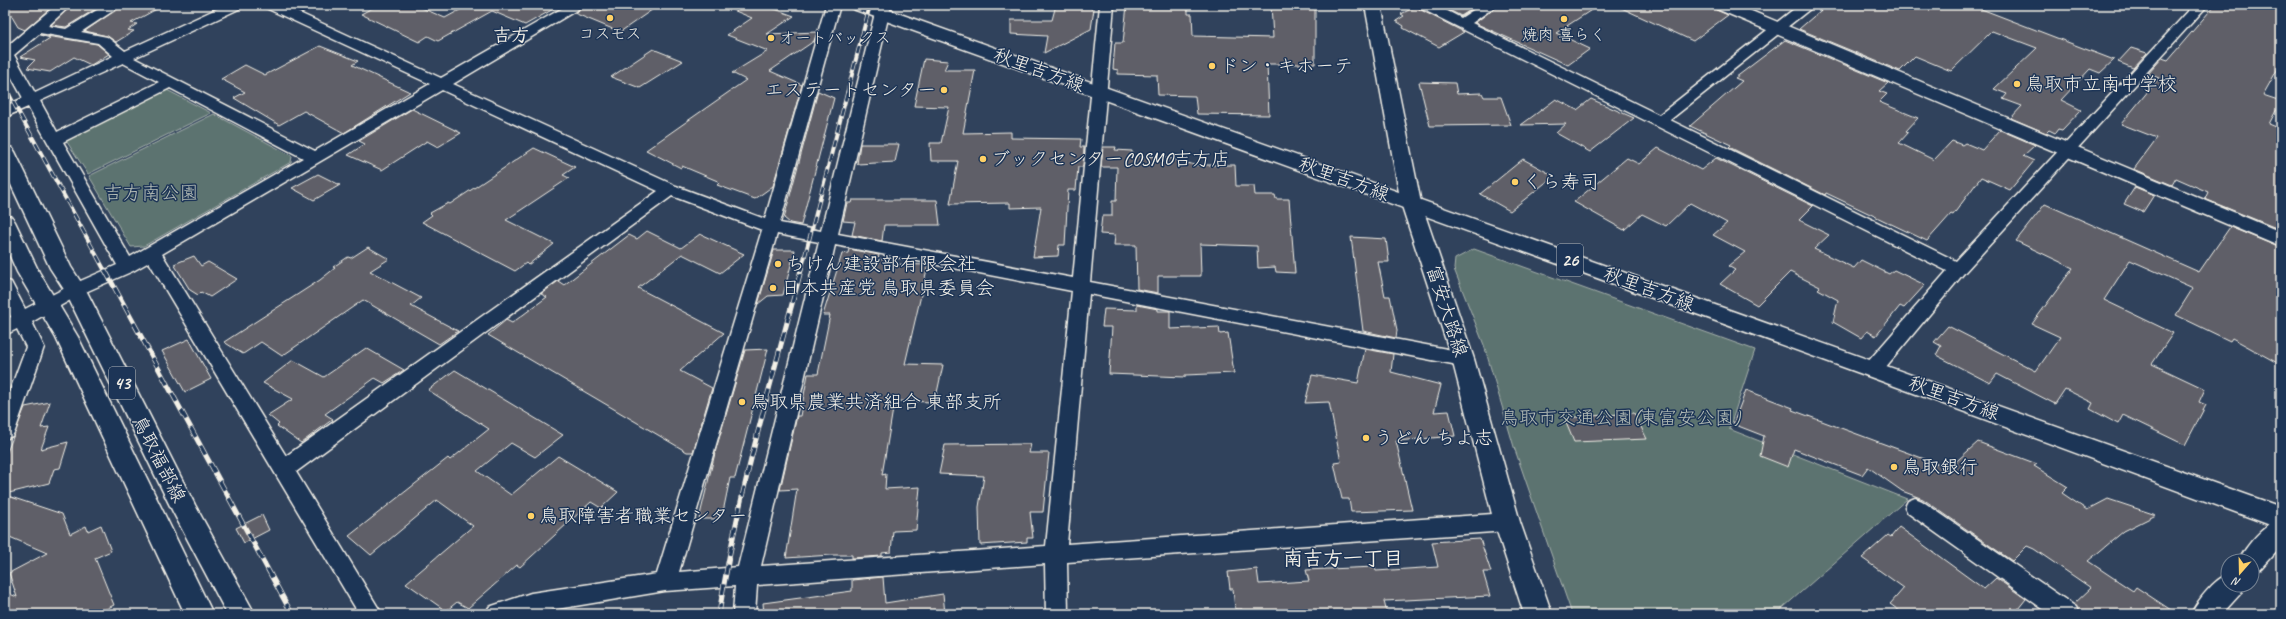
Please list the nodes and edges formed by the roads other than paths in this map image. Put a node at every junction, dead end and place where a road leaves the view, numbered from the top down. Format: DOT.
graph roads {
  1 [pos="64,5"];
  2 [pos="115,5"];
  3 [pos="236,5"];
  4 [pos="271,5"];
  5 [pos="578,5"];
  6 [pos="833,5"];
  7 [pos="859,5"];
  8 [pos="1107,5"];
  9 [pos="1373,5"];
  10 [pos="1425,5"];
  11 [pos="1490,5"];
  12 [pos="1723,5"];
  13 [pos="1808,5"];
  14 [pos="2201,5"];
  15 [pos="883,9"];
  16 [pos="1462,23"];
  17 [pos="36,28"];
  18 [pos="1778,28"];
  19 [pos="68,34"];
  20 [pos="5,53"];
  21 [pos="124,58"];
  22 [pos="170,82"];
  23 [pos="443,84"];
  24 [pos="1099,91"];
  25 [pos="33,101"];
  26 [pos="5,112"];
  27 [pos="1660,121"];
  28 [pos="54,140"];
  29 [pos="2068,151"];
  30 [pos="5,152"];
  31 [pos="314,157"];
  32 [pos="670,190"];
  33 [pos="1411,203"];
  34 [pos="5,222"];
  35 [pos="771,227"];
  36 [pos="830,238"];
  37 [pos="2281,240"];
  38 [pos="152,252"];
  39 [pos="127,266"];
  40 [pos="1958,269"];
  41 [pos="5,286"];
  42 [pos="1081,287"];
  43 [pos="75,290"];
  44 [pos="48,305"];
  45 [pos="13,324"];
  46 [pos="1463,359"];
  47 [pos="1873,369"];
  48 [pos="5,431"];
  49 [pos="284,469"];
  50 [pos="1915,507"];
  51 [pos="2281,518"];
  52 [pos="1507,522"];
  53 [pos="2281,529"];
  54 [pos="1056,553"];
  55 [pos="2259,553"];
  56 [pos="747,577"];
  57 [pos="665,582"];
  58 [pos="2224,593"];
  59 [pos="198,614"];
  60 [pos="241,614"];
  61 [pos="371,614"];
  62 [pos="497,614"];
  63 [pos="744,614"];
  64 [pos="1057,614"];
  65 [pos="1538,614"];
  66 [pos="2068,614"];
  67 [pos="2205,614"];
  1 -- 17 [label="street"];
  2 -- 19 [label="street"];
  3 -- 21 [label="street"];
  4 -- 23 [label="street"];
  5 -- 23 [label="street"];
  6 -- 35 [label="street"];
  7 -- 15 [label="main road, 秋里吉方線 / 26"];
  8 -- 24 [label="street"];
  9 -- 33 [label="main road, 富安大路線"];
  10 -- 16 [label="street"];
  11 -- 16 [label="street"];
  12 -- 18 [label="main road"];
  13 -- 18 [label="street"];
  14 -- 29 [label="street"];
  15 -- 24 [label="main road, 秋里吉方線 / 26"];
  15 -- 36 [label="street"];
  16 -- 27 [label="street"];
  17 -- 19 [label="street"];
  17 -- 20 [label="street"];
  18 -- 27 [label="street"];
  18 -- 29 [label="main road"];
  19 -- 21 [label="street"];
  20 -- 25 [label="street"];
  21 -- 22 [label="street"];
  21 -- 25 [label="street"];
  22 -- 28 [label="street"];
  22 -- 31 [label="street"];
  23 -- 31 [label="street"];
  23 -- 32 [label="street"];
  24 -- 33 [label="main road, 秋里吉方線 / 26"];
  24 -- 42 [label="street"];
  25 -- 26 [label="street"];
  25 -- 28 [label="street"];
  27 -- 40 [label="street"];
  28 -- 39 [label="street"];
  29 -- 37 [label="main road"];
  29 -- 40 [label="street"];
  30 -- 43 [label="main road, 鳥取福部線 / 43"];
  31 -- 38 [label="street"];
  32 -- 35 [label="street"];
  32 -- 49 [label="street"];
  33 -- 46 [label="main road, 富安大路線"];
  33 -- 47 [label="main road, 秋里吉方線 / 26"];
  34 -- 44 [label="main road, 鳥取福部線 / 43"];
  35 -- 36 [label="street"];
  35 -- 57 [label="street"];
  36 -- 42 [label="street"];
  36 -- 56 [label="street"];
  38 -- 39 [label="street"];
  38 -- 49 [label="street"];
  39 -- 43 [label="street"];
  40 -- 47 [label="street"];
  41 -- 45 [label="street"];
  42 -- 46 [label="street"];
  42 -- 54 [label="street"];
  43 -- 44 [label="street"];
  43 -- 60 [label="main road, 鳥取福部線 / 43"];
  44 -- 45 [label="street"];
  44 -- 59 [label="main road, 鳥取福部線 / 43"];
  45 -- 48 [label="street"];
  46 -- 52 [label="main road, 富安大路線"];
  47 -- 51 [label="main road, 秋里吉方線 / 26"];
  49 -- 61 [label="street"];
  50 -- 66 [label="street"];
  52 -- 54 [label="street"];
  52 -- 65 [label="main road, 富安大路線"];
  53 -- 55 [label="main road"];
  54 -- 56 [label="street"];
  54 -- 64 [label="street"];
  56 -- 57 [label="street"];
  56 -- 63 [label="street"];
  57 -- 62 [label="street"];
  58 -- 67 [label="main road"];
}
